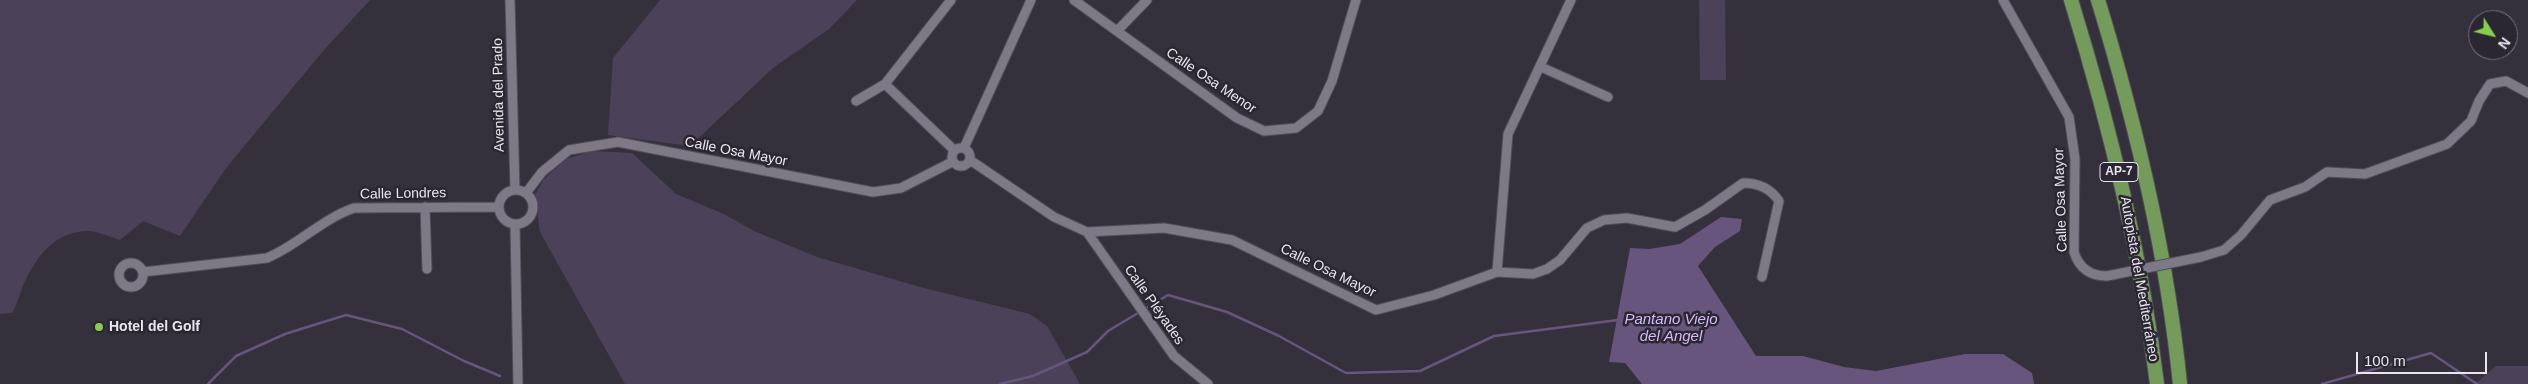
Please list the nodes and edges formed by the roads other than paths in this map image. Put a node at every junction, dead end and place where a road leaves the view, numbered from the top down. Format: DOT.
graph roads {
  1 [pos="510,0"];
  2 [pos="951,0"];
  3 [pos="1031,0"];
  4 [pos="1074,0"];
  5 [pos="1147,0"];
  6 [pos="1356,0"];
  7 [pos="1571,0"];
  8 [pos="2003,0"];
  9 [pos="2071,0"];
  10 [pos="2098,0"];
  11 [pos="1117,31"];
  12 [pos="1540,67"];
  13 [pos="885,84"];
  14 [pos="2528,93"];
  15 [pos="1608,97"];
  16 [pos="856,101"];
  17 [pos="964,148"];
  18 [pos="954,150"];
  19 [pos="970,160"];
  20 [pos="952,162"];
  21 [pos="515,190"];
  22 [pos="526,192"];
  23 [pos="425,207"];
  24 [pos="499,207"];
  25 [pos="515,224"];
  26 [pos="1087,232"];
  27 [pos="427,269"];
  28 [pos="143,272"];
  29 [pos="1496,272"];
  30 [pos="1762,277"];
  31 [pos="518,384"];
  32 [pos="1208,384"];
  33 [pos="2157,384"];
  34 [pos="2180,384"];
  1 -- 21 [label="street, Avenida del Prado"];
  2 -- 13 [label="street"];
  3 -- 17 [label="street"];
  4 -- 11 [label="street, Calle Osa Menor"];
  5 -- 11 [label="street"];
  6 -- 11 [label="street, Calle Osa Menor"];
  7 -- 12 [label="street"];
  8 -- 14 [label="street, Calle Osa Mayor, bridge"];
  9 -- 33 [label="highway, Autopista del Mediterráneo / AP-7"];
  10 -- 34 [label="highway, Autopista del Mediterráneo / AP-7"];
  12 -- 15 [label="street"];
  12 -- 29 [label="street"];
  13 -- 16 [label="street"];
  13 -- 18 [label="street"];
  17 -- 18 [label="street"];
  17 -- 19 [label="street"];
  18 -- 20 [label="street"];
  19 -- 20 [label="street"];
  19 -- 26 [label="street, Calle Osa Mayor"];
  20 -- 22 [label="street, Calle Osa Mayor"];
  21 -- 22 [label="street"];
  21 -- 24 [label="street"];
  22 -- 25 [label="street"];
  23 -- 24 [label="street, Calle Londres"];
  23 -- 27 [label="street"];
  23 -- 28 [label="street, Calle Londres"];
  24 -- 25 [label="street"];
  25 -- 31 [label="street"];
  26 -- 29 [label="street, Calle Osa Mayor"];
  26 -- 32 [label="street, Calle Pléyades"];
  29 -- 30 [label="street"];
}
